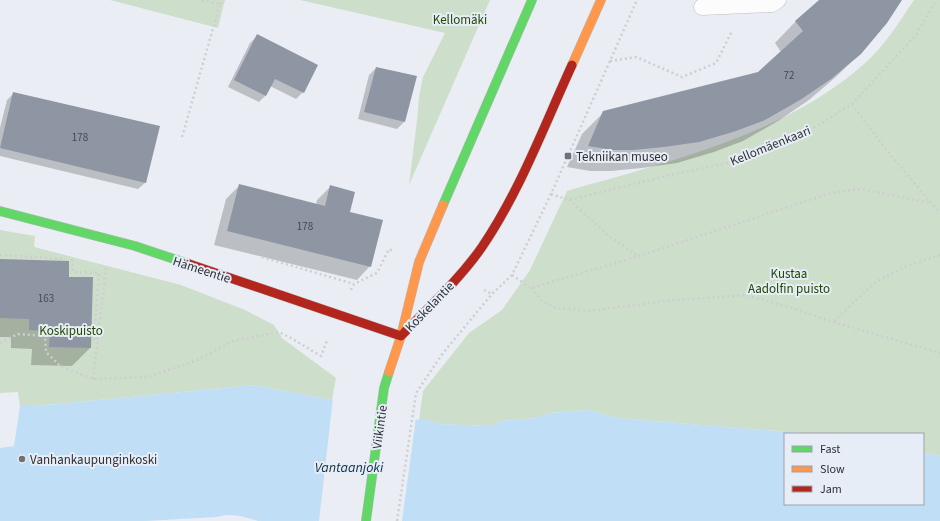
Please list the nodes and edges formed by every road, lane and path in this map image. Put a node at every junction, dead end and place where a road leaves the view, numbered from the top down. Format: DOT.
graph roads {
  1 [pos="200,0"];
  2 [pos="222,0"];
  3 [pos="532,0"];
  4 [pos="601,0"];
  5 [pos="637,0"];
  6 [pos="778,0"];
  7 [pos="936,0"];
  8 [pos="220,4"];
  9 [pos="744,5"];
  10 [pos="702,7"];
  11 [pos="610,62"];
  12 [pos="852,104"];
  13 [pos="182,136"];
  14 [pos="551,194"];
  15 [pos="569,200"];
  16 [pos="931,203"];
  17 [pos="0,211"];
  18 [pos="940,212"];
  19 [pos="389,249"];
  20 [pos="0,255"];
  21 [pos="940,255"];
  22 [pos="639,256"];
  23 [pos="106,266"];
  24 [pos="512,275"];
  25 [pos="354,284"];
  26 [pos="531,288"];
  27 [pos="834,322"];
  28 [pos="401,336"];
  29 [pos="97,339"];
  30 [pos="0,343"];
  31 [pos="940,353"];
  32 [pos="321,356"];
  33 [pos="93,379"];
  34 [pos="366,521"];
  35 [pos="398,521"];
  1 -- 8 [label="path"];
  2 -- 8 [label="path"];
  3 -- 28 [label="main road, Koskelantie"];
  4 -- 28 [label="main road, Koskelantie"];
  5 -- 11 [label="path"];
  6 -- 9 [label="lane"];
  7 -- 12 [label="path, Kellomäenkaari"];
  8 -- 13 [label="path"];
  9 -- 10 [label="lane"];
  9 -- 11 [label="path"];
  11 -- 14 [label="path"];
  12 -- 15 [label="path, Kellomäenkaari"];
  12 -- 16 [label="path"];
  14 -- 15 [label="path"];
  14 -- 24 [label="path"];
  15 -- 22 [label="path"];
  16 -- 18 [label="path"];
  16 -- 22 [label="path"];
  17 -- 28 [label="main road, Hämeentie"];
  19 -- 25 [label="path"];
  20 -- 29 [label="path"];
  21 -- 27 [label="path"];
  22 -- 26 [label="path"];
  23 -- 29 [label="path"];
  24 -- 26 [label="path"];
  24 -- 35 [label="path"];
  26 -- 27 [label="path"];
  27 -- 31 [label="path"];
  28 -- 34 [label="main road, Viikintie"];
  29 -- 33 [label="path"];
  30 -- 33 [label="path"];
  32 -- 33 [label="path"];
}
